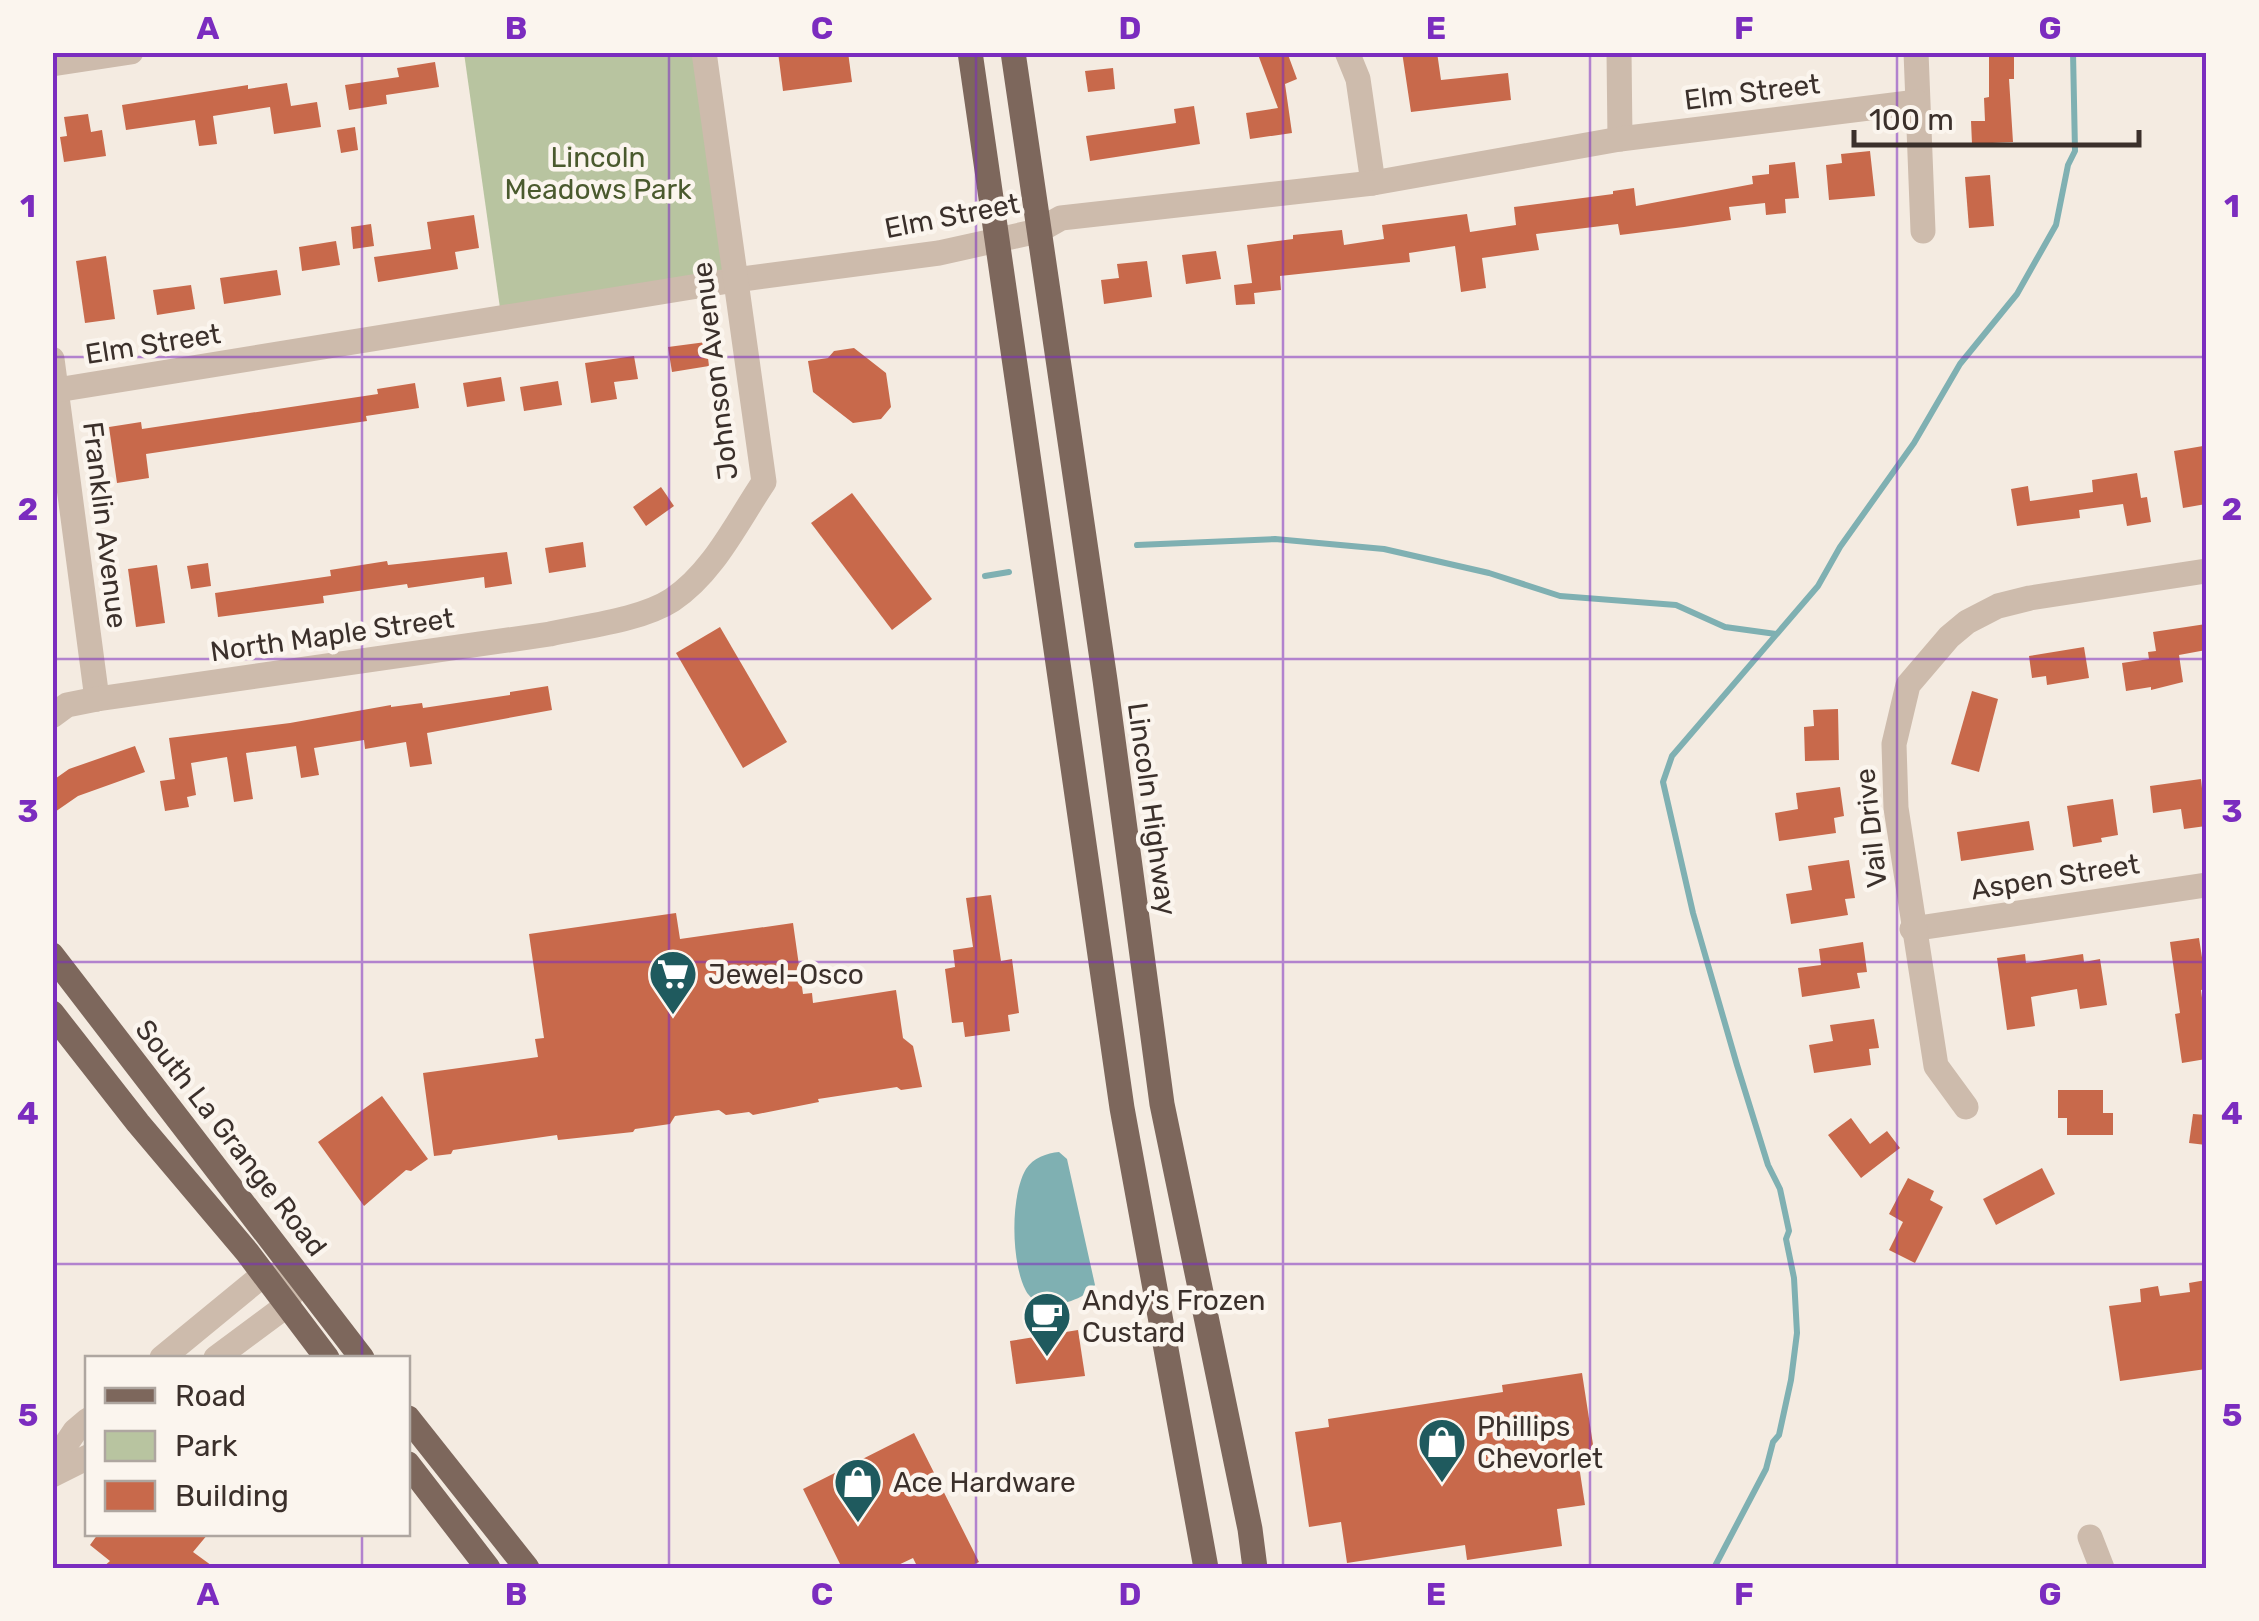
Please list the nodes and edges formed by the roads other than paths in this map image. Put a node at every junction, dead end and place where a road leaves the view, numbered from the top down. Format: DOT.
graph roads {
  1 [pos="131,52"];
  2 [pos="704,52"];
  3 [pos="970,52"];
  4 [pos="1014,52"];
  5 [pos="1347,52"];
  6 [pos="1619,52"];
  7 [pos="1916,52"];
  8 [pos="52,64"];
  9 [pos="1917,102"];
  10 [pos="1620,138"];
  11 [pos="1373,183"];
  12 [pos="1038,230"];
  13 [pos="1923,231"];
  14 [pos="996,240"];
  15 [pos="735,280"];
  16 [pos="52,359"];
  17 [pos="58,390"];
  18 [pos="2206,571"];
  19 [pos="622,619"];
  20 [pos="97,700"];
  21 [pos="52,716"];
  22 [pos="2206,885"];
  23 [pos="1912,929"];
  24 [pos="52,955"];
  25 [pos="52,1013"];
  26 [pos="1966,1107"];
  27 [pos="263,1275"];
  28 [pos="299,1276"];
  29 [pos="286,1306"];
  30 [pos="164,1356"];
  31 [pos="219,1356"];
  32 [pos="324,1356"];
  33 [pos="360,1356"];
  34 [pos="410,1421"];
  35 [pos="85,1423"];
  36 [pos="85,1458"];
  37 [pos="52,1465"];
  38 [pos="410,1467"];
  39 [pos="52,1475"];
  40 [pos="488,1568"];
  41 [pos="526,1568"];
  42 [pos="1206,1568"];
  43 [pos="1255,1568"];
  44 [pos="2088,1568"];
  45 [pos="2102,1568"];
  1 -- 8 [label="street"];
  2 -- 15 [label="street, Johnson Avenue"];
  3 -- 14 [label="main road"];
  4 -- 12 [label="main road, Lincoln Highway"];
  5 -- 11 [label="street"];
  6 -- 10 [label="street"];
  7 -- 9 [label="street"];
  9 -- 10 [label="street, Elm Street"];
  9 -- 13 [label="street"];
  10 -- 11 [label="street, Elm Street"];
  11 -- 12 [label="street, Elm Street"];
  12 -- 14 [label="street, Elm Street"];
  12 -- 43 [label="main road, Lincoln Highway"];
  14 -- 15 [label="street, Elm Street"];
  14 -- 42 [label="main road"];
  15 -- 17 [label="street, Elm Street"];
  15 -- 19 [label="street, Johnson Avenue"];
  16 -- 17 [label="street, Franklin Avenue"];
  17 -- 20 [label="street, Franklin Avenue"];
  18 -- 23 [label="street, Vail Drive"];
  19 -- 20 [label="street, North Maple Street"];
  20 -- 21 [label="street, North Maple Street"];
  22 -- 23 [label="street, Aspen Street"];
  23 -- 26 [label="street, Vail Drive"];
  24 -- 28 [label="main road, South La Grange Road"];
  25 -- 27 [label="main road, South La Grange Road"];
  27 -- 28 [label="street"];
  27 -- 29 [label="main road, South La Grange Road"];
  27 -- 30 [label="street"];
  28 -- 29 [label="street"];
  28 -- 33 [label="main road, South La Grange Road"];
  29 -- 31 [label="street"];
  29 -- 32 [label="main road, South La Grange Road"];
  34 -- 41 [label="main road"];
  35 -- 37 [label="street"];
  36 -- 39 [label="street"];
  38 -- 40 [label="main road"];
  44 -- 45 [label="street"];
}
